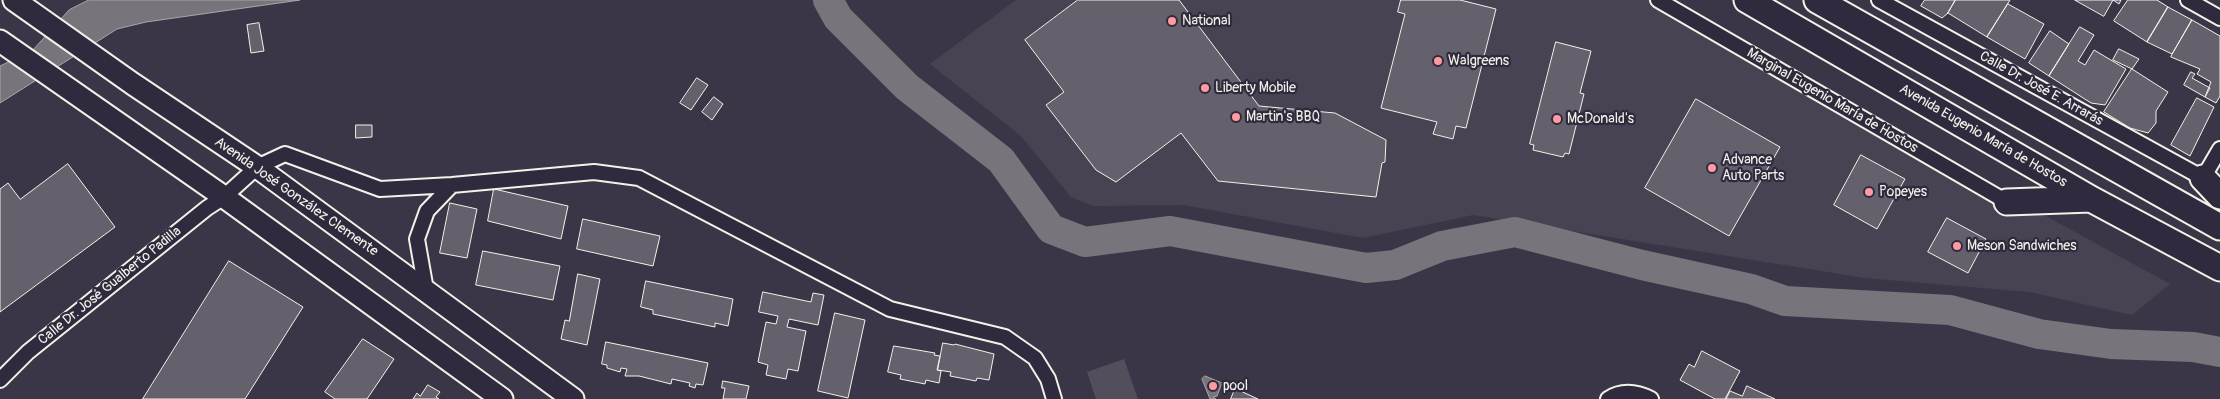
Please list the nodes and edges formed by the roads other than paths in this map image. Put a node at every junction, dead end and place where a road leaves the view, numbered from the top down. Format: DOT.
graph roads {
  1 [pos="14,0"];
  2 [pos="1658,0"];
  3 [pos="1747,0"];
  4 [pos="1817,0"];
  5 [pos="1879,0"];
  6 [pos="2188,0"];
  7 [pos="2220,18"];
  8 [pos="0,41"];
  9 [pos="2220,149"];
  10 [pos="257,167"];
  11 [pos="2203,178"];
  12 [pos="452,185"];
  13 [pos="2220,196"];
  14 [pos="224,197"];
  15 [pos="2091,199"];
  16 [pos="2007,202"];
  17 [pos="2220,227"];
  18 [pos="2220,268"];
  19 [pos="426,290"];
  20 [pos="0,380"];
  21 [pos="1610,398"];
  22 [pos="502,399"];
  23 [pos="573,399"];
  24 [pos="1054,399"];
  25 [pos="1651,399"];
  1 -- 10 [label="main road, Avenida José González Clemente"];
  2 -- 16 [label="street, Marginal Eugenio María de Hostos"];
  3 -- 15 [label="highway, Avenida Eugenio María de Hostos"];
  4 -- 17 [label="highway"];
  5 -- 11 [label="street, Calle Dr. José E. Arrarás"];
  6 -- 7 [label="street"];
  8 -- 14 [label="main road"];
  9 -- 11 [label="street"];
  10 -- 12 [label="street, Calle Dr. José Gualberto Padilla"];
  10 -- 14 [label="street, Calle Dr. José Gualberto Padilla"];
  10 -- 19 [label="main road, Avenida José González Clemente"];
  11 -- 13 [label="highway"];
  12 -- 19 [label="street"];
  12 -- 24 [label="street, Calle Dr. José Gualberto Padilla"];
  14 -- 20 [label="street, Calle Dr. José Gualberto Padilla"];
  14 -- 22 [label="main road"];
  15 -- 16 [label="highway"];
  15 -- 18 [label="highway, Avenida Eugenio María de Hostos"];
  19 -- 23 [label="main road, Avenida José González Clemente"];
  21 -- 25 [label="street"];
}
